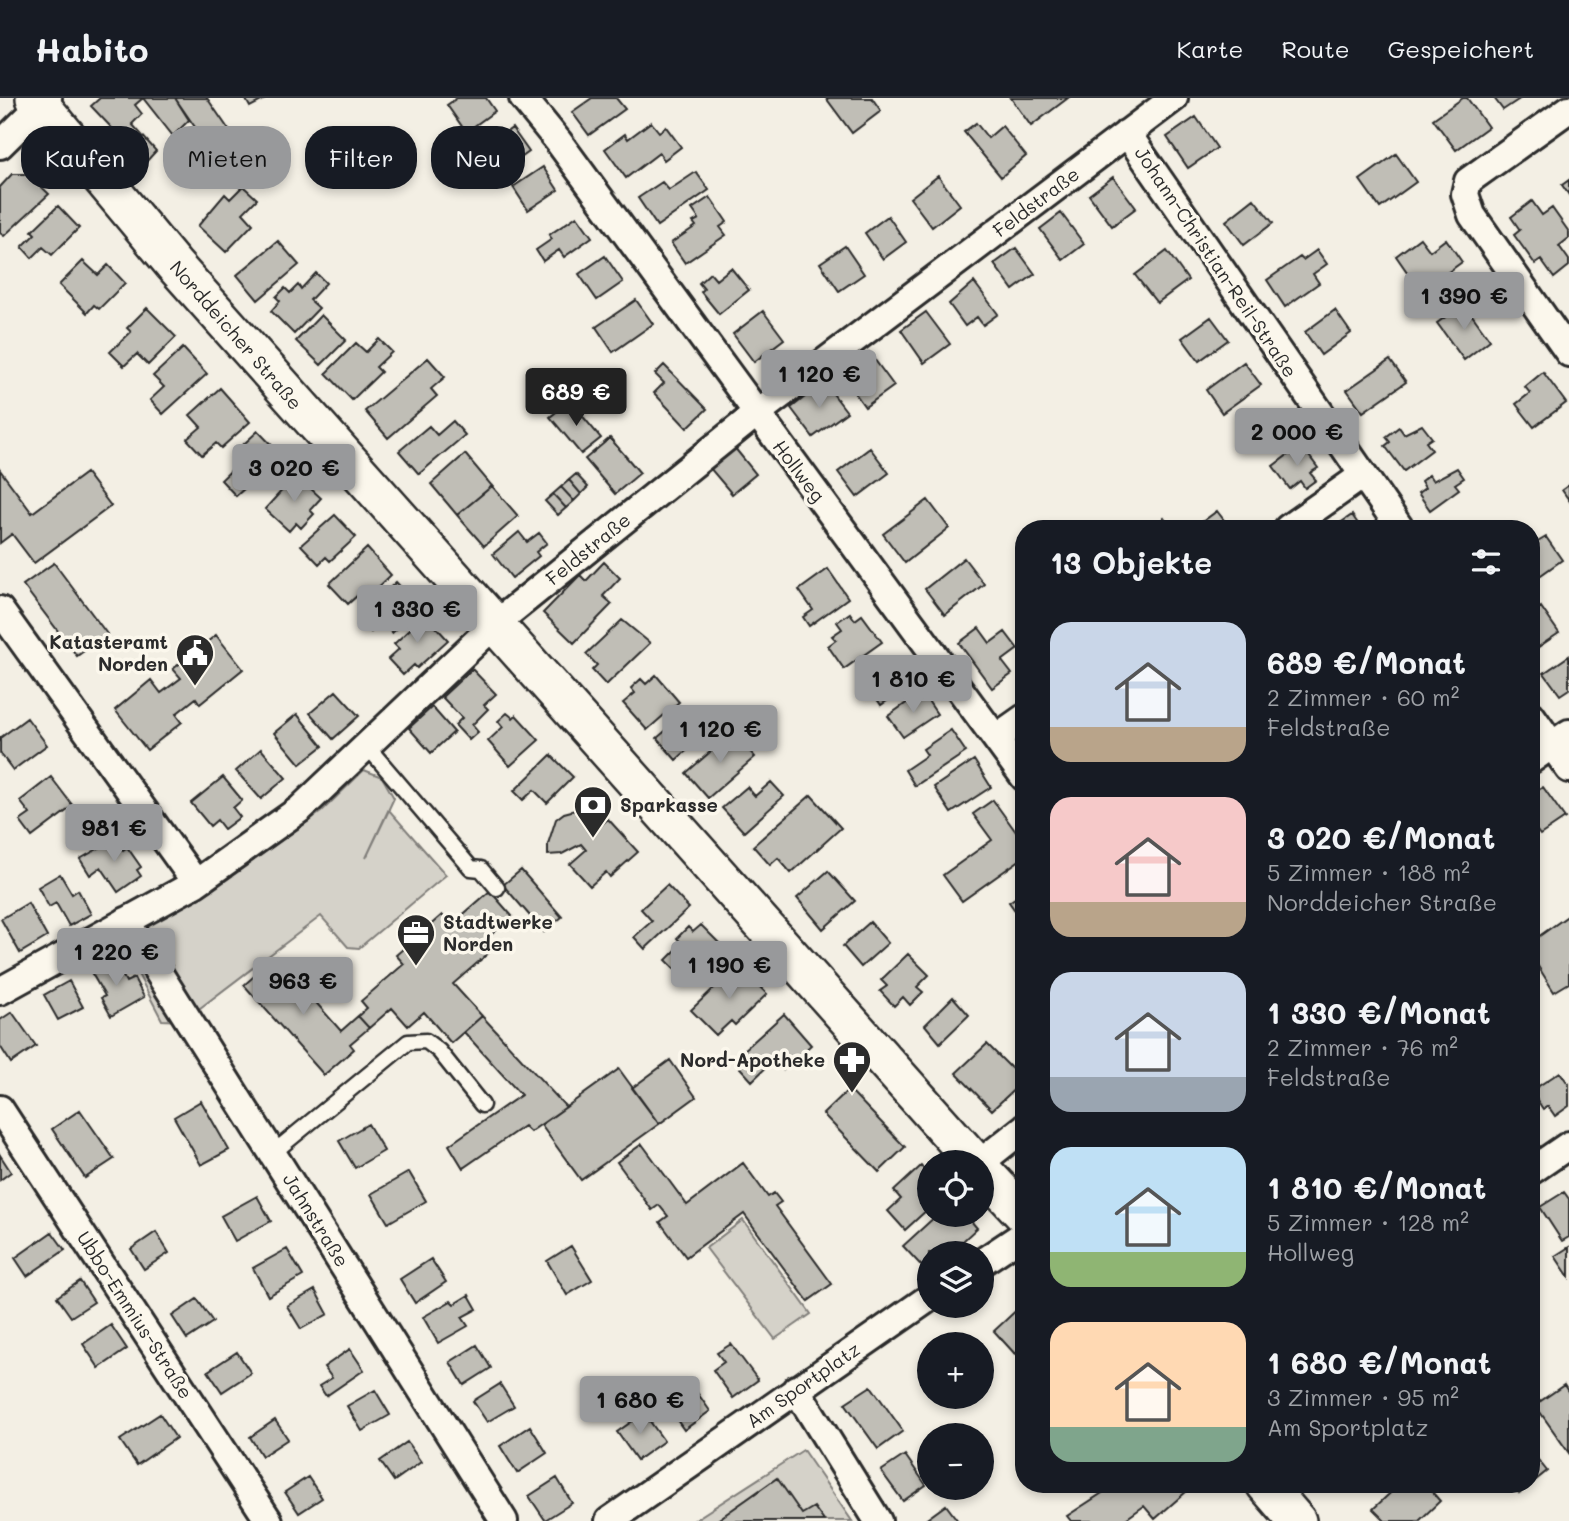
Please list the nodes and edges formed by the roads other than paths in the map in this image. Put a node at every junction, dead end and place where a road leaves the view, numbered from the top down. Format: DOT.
graph roads {
  1 [pos="523,98"];
  2 [pos="1174,98"];
  3 [pos="40,100"];
  4 [pos="1569,109"];
  5 [pos="1127,133"];
  6 [pos="0,145"];
  7 [pos="1569,353"];
  8 [pos="757,414"];
  9 [pos="1363,475"];
  10 [pos="1300,520"];
  11 [pos="1394,520"];
  12 [pos="0,610"];
  13 [pos="494,625"];
  14 [pos="1015,724"];
  15 [pos="1540,729"];
  16 [pos="997,737"];
  17 [pos="366,745"];
  18 [pos="1551,746"];
  19 [pos="1015,764"];
  20 [pos="1569,769"];
  21 [pos="196,883"];
  22 [pos="497,888"];
  23 [pos="126,921"];
  24 [pos="0,991"];
  25 [pos="482,1105"];
  26 [pos="0,1109"];
  27 [pos="1015,1135"];
  28 [pos="1569,1145"];
  29 [pos="964,1150"];
  30 [pos="274,1152"];
  31 [pos="994,1152"];
  32 [pos="1540,1165"];
  33 [pos="994,1183"];
  34 [pos="1015,1205"];
  35 [pos="1015,1240"];
  36 [pos="994,1254"];
  37 [pos="917,1306"];
  38 [pos="796,1389"];
  39 [pos="1273,1493"];
  40 [pos="269,1521"];
  41 [pos="504,1521"];
  42 [pos="609,1521"];
  43 [pos="878,1521"];
  44 [pos="1297,1521"];
  1 -- 8 [label="street, Hollweg"];
  2 -- 5 [label="street, Feldstraße"];
  3 -- 6 [label="street"];
  3 -- 13 [label="main road, Norddeicher Straße"];
  4 -- 7 [label="street"];
  5 -- 8 [label="street, Feldstraße"];
  5 -- 9 [label="street, Johann-Christian-Reil-Straße"];
  8 -- 13 [label="street, Feldstraße"];
  8 -- 16 [label="street, Hollweg"];
  9 -- 10 [label="street"];
  9 -- 11 [label="street, Johann-Christian-Reil-Straße"];
  12 -- 21 [label="street"];
  13 -- 17 [label="street, Feldstraße"];
  13 -- 29 [label="main road, Norddeicher Straße"];
  14 -- 16 [label="street"];
  15 -- 18 [label="street"];
  16 -- 19 [label="street, Hollweg"];
  17 -- 21 [label="street, Feldstraße"];
  17 -- 22 [label="lane"];
  18 -- 20 [label="street"];
  21 -- 23 [label="street, Feldstraße"];
  23 -- 24 [label="street, Feldstraße"];
  23 -- 30 [label="street, Jahnstraße"];
  25 -- 30 [label="lane"];
  26 -- 40 [label="street, Ubbo-Emmius-Straße"];
  27 -- 31 [label="street"];
  28 -- 32 [label="street"];
  30 -- 41 [label="street, Jahnstraße"];
  33 -- 34 [label="main road"];
  35 -- 36 [label="street"];
  37 -- 38 [label="street, Am Sportplatz"];
  38 -- 42 [label="street, Am Sportplatz"];
  38 -- 43 [label="street"];
  39 -- 44 [label="main road"];
}
